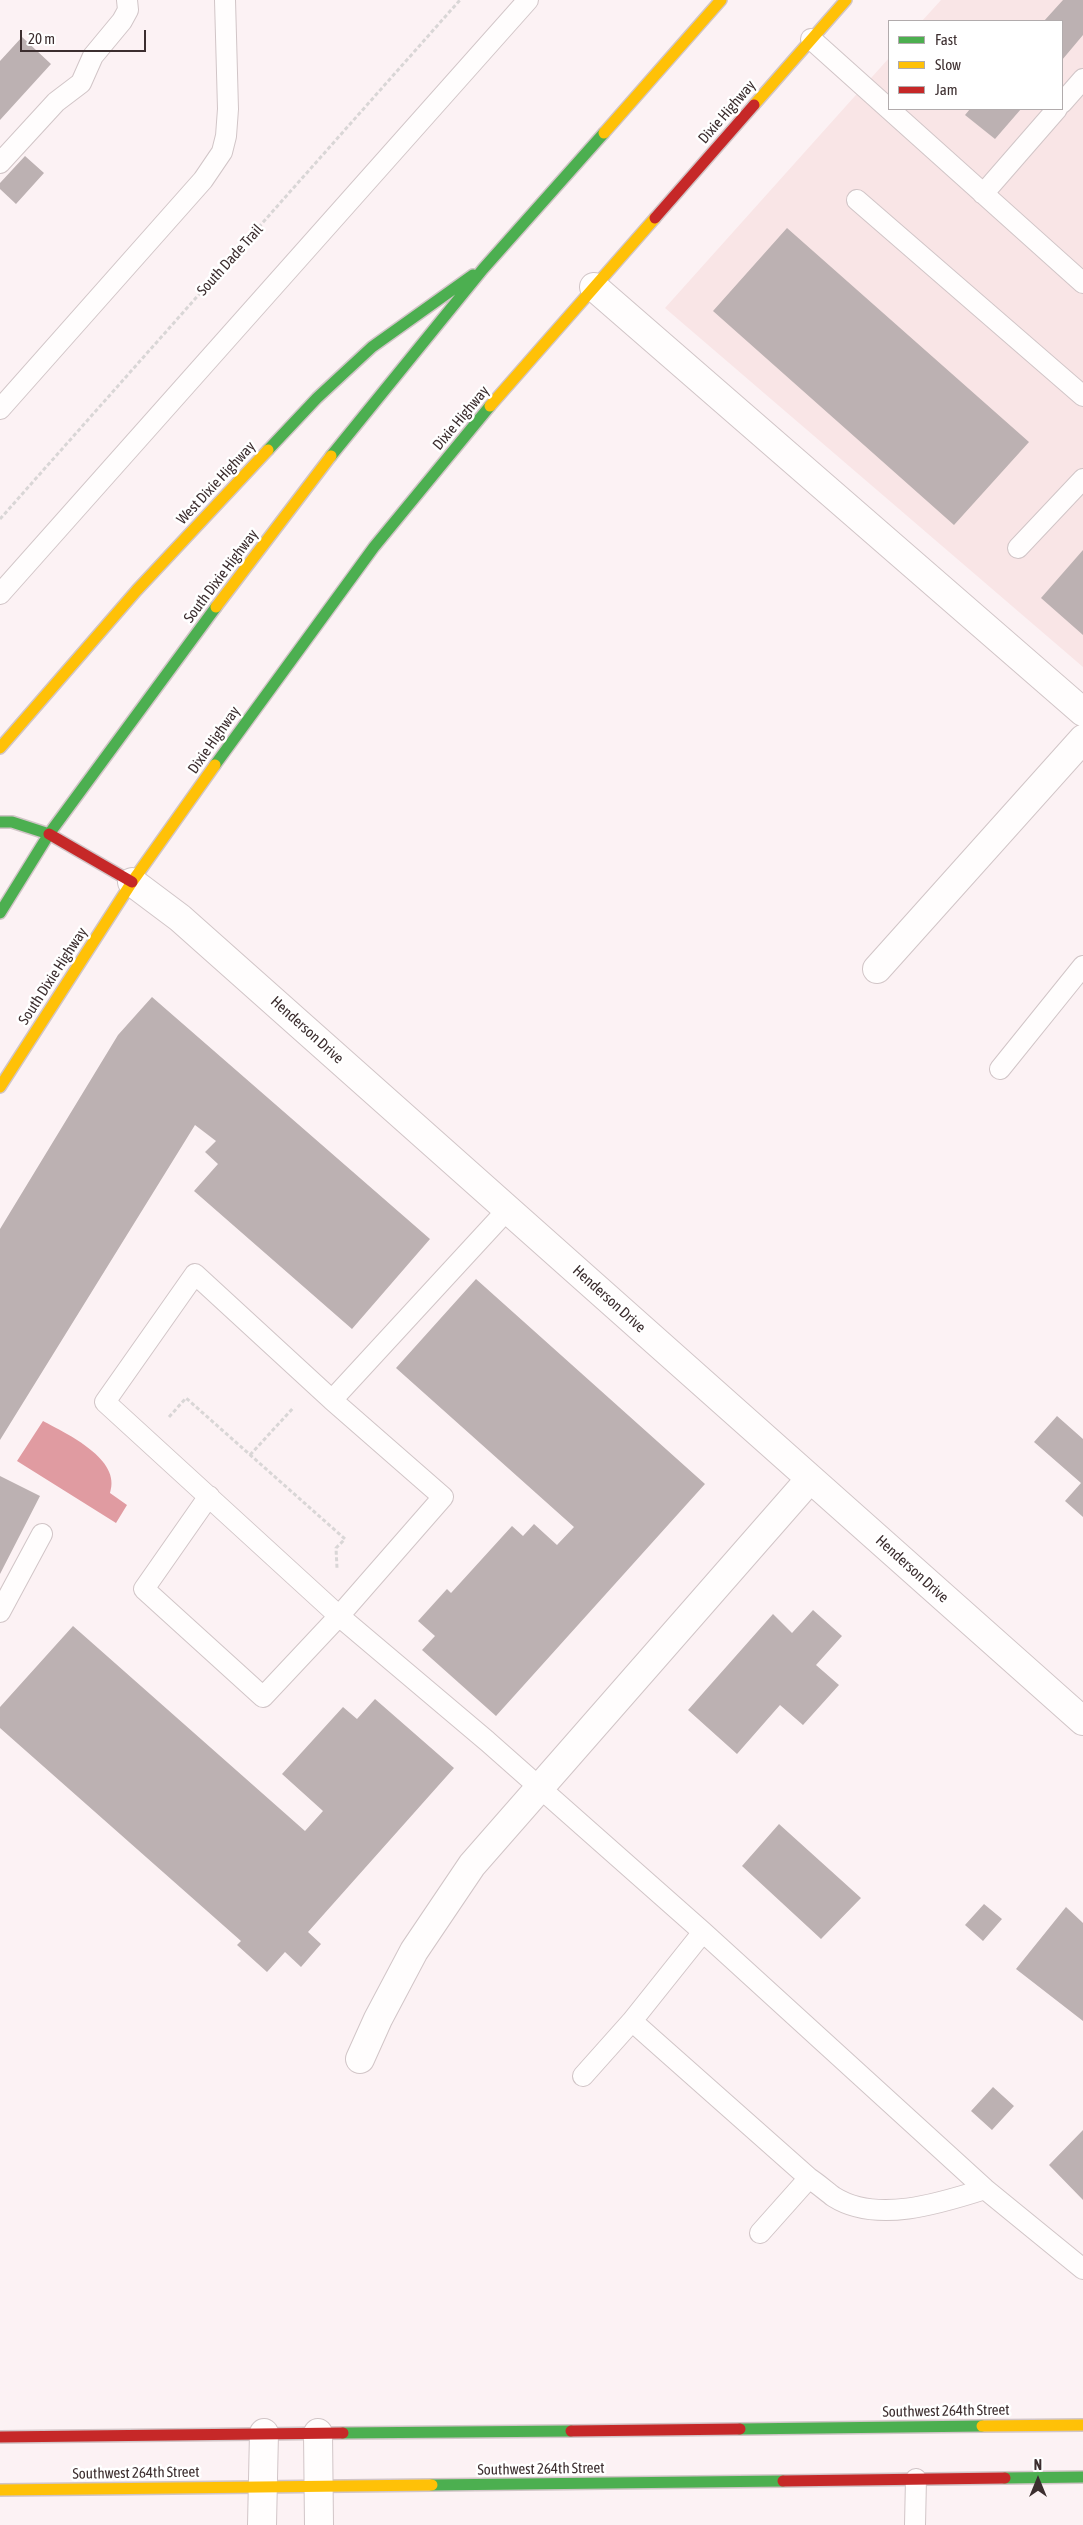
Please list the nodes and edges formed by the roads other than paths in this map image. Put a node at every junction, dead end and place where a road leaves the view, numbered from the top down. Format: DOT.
graph roads {
  1 [pos="127,0"];
  2 [pos="225,0"];
  3 [pos="528,0"];
  4 [pos="721,0"];
  5 [pos="846,0"];
  6 [pos="811,39"];
  7 [pos="1083,79"];
  8 [pos="1063,102"];
  9 [pos="888,108"];
  10 [pos="890,110"];
  11 [pos="1056,110"];
  12 [pos="0,163"];
  13 [pos="983,194"];
  14 [pos="857,200"];
  15 [pos="483,269"];
  16 [pos="1083,283"];
  17 [pos="594,287"];
  18 [pos="1083,396"];
  19 [pos="0,408"];
  20 [pos="1083,478"];
  21 [pos="1018,548"];
  22 [pos="0,594"];
  23 [pos="1083,712"];
  24 [pos="1083,739"];
  25 [pos="0,748"];
  26 [pos="0,822"];
  27 [pos="49,834"];
  28 [pos="132,882"];
  29 [pos="0,913"];
  30 [pos="1083,966"];
  31 [pos="877,969"];
  32 [pos="1000,1069"];
  33 [pos="0,1087"];
  34 [pos="508,1209"];
  35 [pos="332,1400"];
  36 [pos="810,1479"];
  37 [pos="209,1496"];
  38 [pos="42,1534"];
  39 [pos="0,1612"];
  40 [pos="339,1616"];
  41 [pos="1083,1720"];
  42 [pos="540,1787"];
  43 [pos="703,1932"];
  44 [pos="632,2021"];
  45 [pos="360,2059"];
  46 [pos="583,2076"];
  47 [pos="810,2178"];
  48 [pos="985,2189"];
  49 [pos="760,2233"];
  50 [pos="1083,2269"];
  51 [pos="1083,2425"];
  52 [pos="264,2433"];
  53 [pos="318,2433"];
  54 [pos="0,2437"];
  55 [pos="1083,2477"];
  56 [pos="916,2479"];
  57 [pos="319,2486"];
  58 [pos="262,2487"];
  59 [pos="0,2490"];
  60 [pos="262,2525"];
  61 [pos="319,2525"];
  62 [pos="915,2525"];
  1 -- 12 [label="lane"];
  2 -- 19 [label="lane"];
  3 -- 22 [label="lane"];
  4 -- 15 [label="main road"];
  5 -- 6 [label="main road, Dixie Highway"];
  6 -- 9 [label="lane"];
  6 -- 17 [label="main road, Dixie Highway"];
  7 -- 8 [label="lane"];
  10 -- 13 [label="lane"];
  11 -- 13 [label="lane"];
  13 -- 16 [label="lane"];
  14 -- 18 [label="lane"];
  15 -- 25 [label="main road, West Dixie Highway"];
  15 -- 27 [label="main road, South Dixie Highway"];
  17 -- 23 [label="street"];
  17 -- 28 [label="main road, Dixie Highway"];
  20 -- 21 [label="lane"];
  24 -- 31 [label="street"];
  26 -- 27 [label="main road"];
  27 -- 28 [label="main road"];
  27 -- 29 [label="main road, South Dixie Highway"];
  28 -- 33 [label="main road, South Dixie Highway"];
  28 -- 34 [label="street, Henderson Drive"];
  30 -- 32 [label="lane"];
  34 -- 35 [label="lane"];
  34 -- 36 [label="street, Henderson Drive"];
  35 -- 37 [label="lane"];
  35 -- 40 [label="lane"];
  36 -- 41 [label="street, Henderson Drive"];
  36 -- 42 [label="street"];
  37 -- 40 [label="lane"];
  37 -- 40 [label="lane"];
  38 -- 39 [label="lane"];
  40 -- 42 [label="lane"];
  42 -- 43 [label="lane"];
  42 -- 45 [label="street"];
  43 -- 44 [label="lane"];
  43 -- 48 [label="lane"];
  44 -- 46 [label="lane"];
  44 -- 47 [label="lane"];
  47 -- 48 [label="lane"];
  47 -- 49 [label="lane"];
  48 -- 50 [label="lane"];
  51 -- 53 [label="main road, Southwest 264th Street"];
  52 -- 53 [label="main road, Southwest 264th Street"];
  52 -- 54 [label="main road, Southwest 264th Street"];
  52 -- 58 [label="street"];
  53 -- 57 [label="street"];
  55 -- 56 [label="main road, Southwest 264th Street"];
  56 -- 57 [label="main road, Southwest 264th Street"];
  56 -- 62 [label="lane"];
  57 -- 58 [label="main road, Southwest 264th Street"];
  57 -- 61 [label="street"];
  58 -- 59 [label="main road, Southwest 264th Street"];
  58 -- 60 [label="street"];
}
